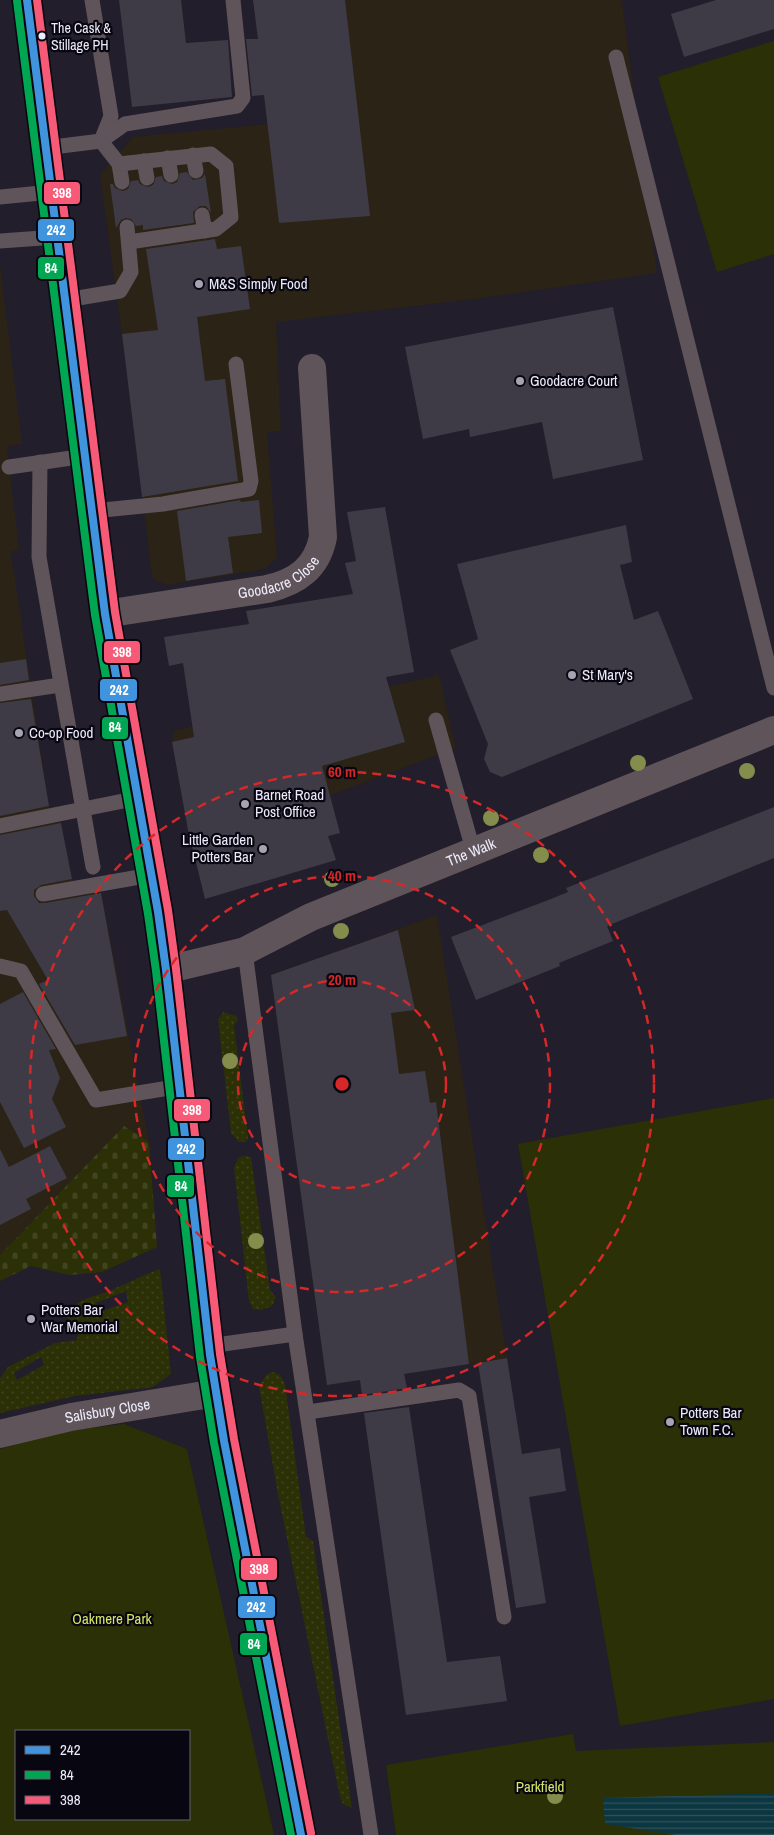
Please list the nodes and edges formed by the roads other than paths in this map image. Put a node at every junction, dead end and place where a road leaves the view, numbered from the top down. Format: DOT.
graph roads {
  1 [pos="27,0"];
  2 [pos="92,0"];
  3 [pos="233,0"];
  4 [pos="616,57"];
  5 [pos="100,141"];
  6 [pos="46,148"];
  7 [pos="193,155"];
  8 [pos="168,158"];
  9 [pos="144,161"];
  10 [pos="119,164"];
  11 [pos="196,171"];
  12 [pos="171,175"];
  13 [pos="147,178"];
  14 [pos="122,182"];
  15 [pos="51,192"];
  16 [pos="0,197"];
  17 [pos="202,215"];
  18 [pos="204,231"];
  19 [pos="56,237"];
  20 [pos="0,241"];
  21 [pos="66,300"];
  22 [pos="236,364"];
  23 [pos="312,368"];
  24 [pos="85,456"];
  25 [pos="40,462"];
  26 [pos="9,467"];
  27 [pos="93,511"];
  28 [pos="105,614"];
  29 [pos="60,685"];
  30 [pos="774,688"];
  31 [pos="0,694"];
  32 [pos="436,720"];
  33 [pos="774,730"];
  34 [pos="138,798"];
  35 [pos="82,809"];
  36 [pos="0,826"];
  37 [pos="474,853"];
  38 [pos="93,867"];
  39 [pos="152,875"];
  40 [pos="43,894"];
  41 [pos="244,951"];
  42 [pos="0,966"];
  43 [pos="166,970"];
  44 [pos="181,1086"];
  45 [pos="296,1334"];
  46 [pos="209,1346"];
  47 [pos="216,1393"];
  48 [pos="308,1412"];
  49 [pos="0,1434"];
  50 [pos="504,1617"];
  51 [pos="300,1835"];
  52 [pos="372,1835"];
  1 -- 6 [label="main road"];
  2 -- 5 [label="lane"];
  3 -- 5 [label="lane"];
  4 -- 30 [label="lane"];
  5 -- 6 [label="lane"];
  5 -- 10 [label="lane"];
  6 -- 15 [label="main road"];
  7 -- 8 [label="lane"];
  7 -- 11 [label="lane"];
  7 -- 18 [label="lane"];
  8 -- 9 [label="lane"];
  8 -- 12 [label="lane"];
  9 -- 10 [label="lane"];
  9 -- 13 [label="lane"];
  10 -- 14 [label="lane"];
  15 -- 16 [label="lane"];
  15 -- 19 [label="main road"];
  17 -- 18 [label="lane"];
  18 -- 21 [label="lane"];
  19 -- 20 [label="lane"];
  19 -- 21 [label="main road"];
  21 -- 24 [label="main road"];
  22 -- 27 [label="lane"];
  23 -- 28 [label="street, Goodacre Close"];
  24 -- 25 [label="lane"];
  24 -- 27 [label="main road"];
  25 -- 26 [label="lane"];
  25 -- 29 [label="lane"];
  27 -- 28 [label="main road"];
  28 -- 34 [label="main road"];
  29 -- 31 [label="lane"];
  29 -- 35 [label="lane"];
  32 -- 37 [label="lane"];
  33 -- 37 [label="street, The Walk"];
  34 -- 35 [label="lane"];
  34 -- 39 [label="main road"];
  35 -- 36 [label="lane"];
  35 -- 38 [label="lane"];
  37 -- 41 [label="street, The Walk"];
  39 -- 40 [label="lane"];
  39 -- 43 [label="main road"];
  41 -- 43 [label="street, The Walk"];
  41 -- 45 [label="lane"];
  42 -- 44 [label="lane"];
  43 -- 44 [label="main road"];
  44 -- 46 [label="main road"];
  45 -- 46 [label="lane"];
  45 -- 48 [label="lane"];
  46 -- 47 [label="main road"];
  47 -- 49 [label="street, Salisbury Close"];
  47 -- 51 [label="main road"];
  48 -- 50 [label="lane"];
  48 -- 52 [label="lane"];
}
